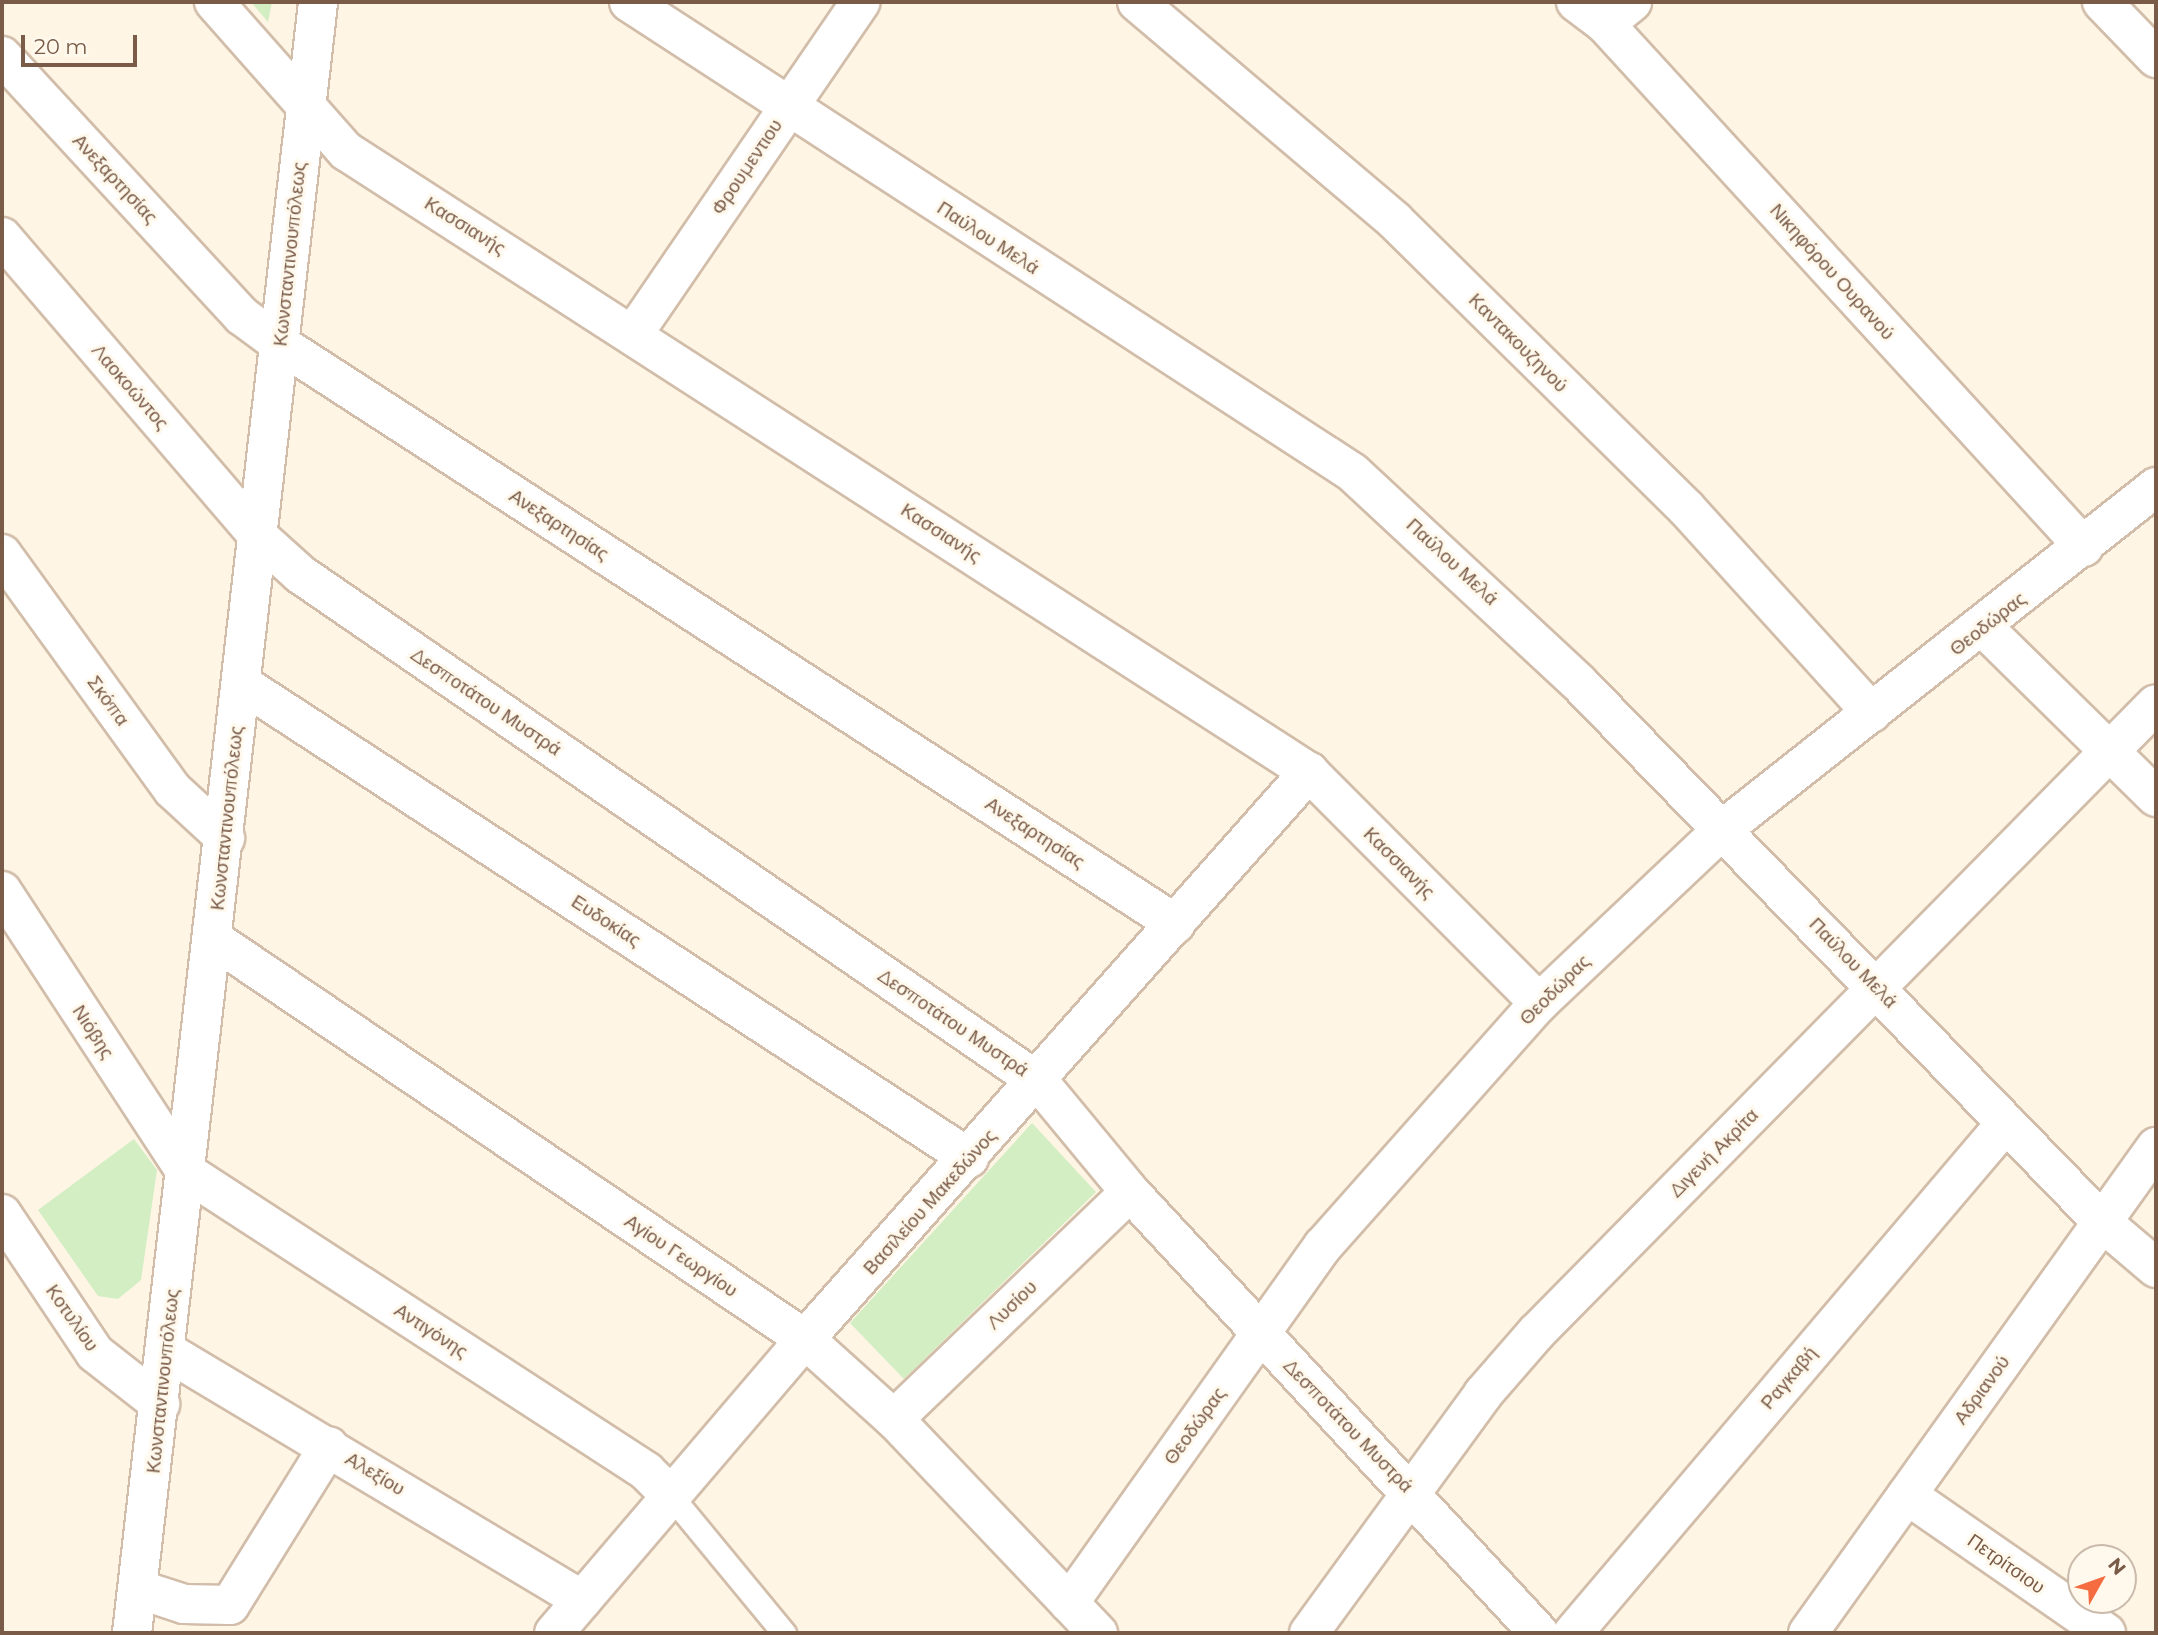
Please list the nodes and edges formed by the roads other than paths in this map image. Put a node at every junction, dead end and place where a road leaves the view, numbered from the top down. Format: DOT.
graph roads {
  1 [pos="214,2"];
  2 [pos="318,2"];
  3 [pos="629,2"];
  4 [pos="861,2"];
  5 [pos="1137,2"];
  6 [pos="2102,2"];
  7 [pos="1604,9"];
  8 [pos="2,55"];
  9 [pos="2156,58"];
  10 [pos="787,108"];
  11 [pos="306,110"];
  12 [pos="2,237"];
  13 [pos="634,332"];
  14 [pos="280,344"];
  15 [pos="2154,492"];
  16 [pos="258,536"];
  17 [pos="2084,547"];
  18 [pos="2,554"];
  19 [pos="1984,628"];
  20 [pos="242,684"];
  21 [pos="2156,704"];
  22 [pos="1872,713"];
  23 [pos="2109,752"];
  24 [pos="1309,772"];
  25 [pos="2156,797"];
  26 [pos="1723,829"];
  27 [pos="225,838"];
  28 [pos="2,891"];
  29 [pos="1176,924"];
  30 [pos="213,939"];
  31 [pos="1877,988"];
  32 [pos="1539,1003"];
  33 [pos="1039,1082"];
  34 [pos="2006,1123"];
  35 [pos="2156,1147"];
  36 [pos="969,1158"];
  37 [pos="186,1172"];
  38 [pos="1130,1192"];
  39 [pos="2102,1222"];
  40 [pos="8,1236"];
  41 [pos="2156,1268"];
  42 [pos="1260,1335"];
  43 [pos="805,1339"];
  44 [pos="166,1352"];
  45 [pos="160,1404"];
  46 [pos="894,1419"];
  47 [pos="329,1446"];
  48 [pos="1412,1493"];
  49 [pos="1907,1495"];
  50 [pos="671,1496"];
  51 [pos="138,1589"];
  52 [pos="582,1600"];
  53 [pos="1069,1603"];
  54 [pos="132,1633"];
  55 [pos="554,1633"];
  56 [pos="784,1633"];
  57 [pos="1098,1633"];
  58 [pos="1309,1633"];
  59 [pos="1539,1633"];
  60 [pos="1573,1633"];
  61 [pos="1808,1633"];
  62 [pos="2106,1633"];
  1 -- 11 [label="street, Κασσιανής"];
  2 -- 11 [label="street, Κωνσταντινουπόλεως"];
  3 -- 10 [label="street, Παύλου Μελά"];
  4 -- 10 [label="street, Φρουμεντιου"];
  5 -- 22 [label="street, Καντακουζηνού"];
  6 -- 9 [label="street"];
  7 -- 17 [label="street, Νικηφόρου Ουρανού"];
  8 -- 14 [label="street, Ανεξαρτησίας"];
  10 -- 13 [label="street, Φρουμεντιου"];
  10 -- 26 [label="street, Παύλου Μελά"];
  11 -- 13 [label="street, Κασσιανής"];
  11 -- 14 [label="street, Κωνσταντινουπόλεως"];
  12 -- 16 [label="street, Λαοκοώντος"];
  13 -- 24 [label="street, Κασσιανής"];
  14 -- 16 [label="street, Κωνσταντινουπόλεως"];
  14 -- 29 [label="street, Ανεξαρτησίας"];
  15 -- 17 [label="street, Θεοδώρας"];
  16 -- 20 [label="street, Κωνσταντινουπόλεως"];
  16 -- 33 [label="street, Δεσποτάτου Μυστρά"];
  17 -- 19 [label="street, Θεοδώρας"];
  18 -- 27 [label="street, Σκόπα"];
  19 -- 22 [label="street, Θεοδώρας"];
  19 -- 23 [label="street"];
  20 -- 27 [label="street, Κωνσταντινουπόλεως"];
  20 -- 36 [label="street, Ευδοκίας"];
  21 -- 23 [label="street, Διγενή Ακρίτα"];
  22 -- 26 [label="street, Θεοδώρας"];
  23 -- 25 [label="street"];
  23 -- 31 [label="street, Διγενή Ακρίτα"];
  24 -- 29 [label="street, Βασιλείου Μακεδώνος"];
  24 -- 32 [label="street, Κασσιανής"];
  26 -- 31 [label="street, Παύλου Μελά"];
  26 -- 32 [label="street, Θεοδώρας"];
  27 -- 30 [label="street, Κωνσταντινουπόλεως"];
  28 -- 37 [label="street, Νιόβης"];
  29 -- 33 [label="street, Βασιλείου Μακεδώνος"];
  30 -- 37 [label="street, Κωνσταντινουπόλεως"];
  30 -- 43 [label="street, Αγίου Γεωργίου"];
  31 -- 34 [label="street, Παύλου Μελά"];
  31 -- 48 [label="street, Διγενή Ακρίτα"];
  32 -- 42 [label="street, Θεοδώρας"];
  33 -- 36 [label="street, Βασιλείου Μακεδώνος"];
  33 -- 38 [label="street, Δεσποτάτου Μυστρά"];
  34 -- 39 [label="street, Παύλου Μελά"];
  34 -- 60 [label="street, Ραγκαβή"];
  35 -- 39 [label="street, Αδριανού"];
  36 -- 43 [label="street, Βασιλείου Μακεδώνος"];
  37 -- 44 [label="street, Κωνσταντινουπόλεως"];
  37 -- 50 [label="street, Αντιγόνης"];
  38 -- 42 [label="street, Δεσποτάτου Μυστρά"];
  38 -- 46 [label="street, Λυσίου"];
  39 -- 41 [label="street, Παύλου Μελά"];
  39 -- 49 [label="street, Αδριανού"];
  40 -- 45 [label="street, Κοτυλίου"];
  42 -- 48 [label="street, Δεσποτάτου Μυστρά"];
  42 -- 53 [label="street, Θεοδώρας"];
  43 -- 46 [label="street, Αγίου Γεωργίου"];
  43 -- 50 [label="street, Βασιλείου Μακεδώνος"];
  44 -- 45 [label="street, Κωνσταντινουπόλεως"];
  44 -- 47 [label="street, Αλεξίου"];
  45 -- 51 [label="street, Κωνσταντινουπόλεως"];
  46 -- 53 [label="street, Αγίου Γεωργίου"];
  47 -- 51 [label="street"];
  47 -- 52 [label="street, Αλεξίου"];
  48 -- 58 [label="street, Διγενή Ακρίτα"];
  48 -- 59 [label="street, Δεσποτάτου Μυστρά"];
  49 -- 61 [label="street, Αδριανού"];
  49 -- 62 [label="street, Πετρίτσιου"];
  50 -- 52 [label="street, Βασιλείου Μακεδώνος"];
  50 -- 56 [label="lane"];
  51 -- 54 [label="street, Κωνσταντινουπόλεως"];
  52 -- 55 [label="street, Βασιλείου Μακεδώνος"];
  53 -- 57 [label="street, Αγίου Γεωργίου"];
}
